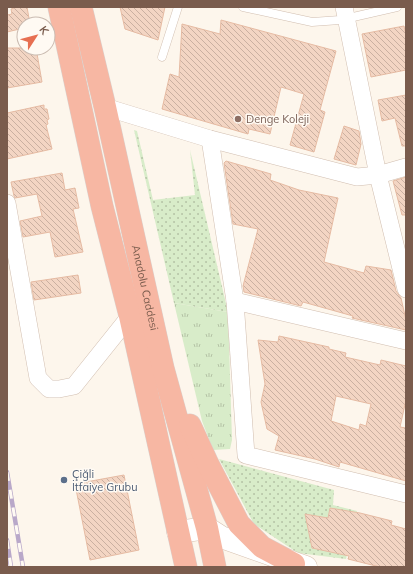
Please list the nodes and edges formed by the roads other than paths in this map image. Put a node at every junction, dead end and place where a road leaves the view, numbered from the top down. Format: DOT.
graph roads {
  1 [pos="59,7"];
  2 [pos="81,7"];
  3 [pos="178,7"];
  4 [pos="243,7"];
  5 [pos="396,7"];
  6 [pos="345,13"];
  7 [pos="162,57"];
  8 [pos="105,107"];
  9 [pos="210,139"];
  10 [pos="406,167"];
  11 [pos="378,175"];
  12 [pos="7,203"];
  13 [pos="406,289"];
  14 [pos="235,301"];
  15 [pos="130,316"];
  16 [pos="406,341"];
  17 [pos="163,368"];
  18 [pos="406,494"];
  19 [pos="207,528"];
  20 [pos="178,532"];
  21 [pos="300,565"];
  22 [pos="170,567"];
  23 [pos="186,567"];
  24 [pos="215,567"];
  1 -- 15 [label="highway, Anadolu Caddesi"];
  2 -- 8 [label="highway, Anadolu Caddesi"];
  3 -- 7 [label="lane"];
  4 -- 6 [label="lane"];
  5 -- 6 [label="lane"];
  6 -- 11 [label="street"];
  8 -- 9 [label="street"];
  8 -- 17 [label="highway, Anadolu Caddesi"];
  9 -- 11 [label="street"];
  9 -- 14 [label="street"];
  10 -- 11 [label="street"];
  11 -- 13 [label="street"];
  12 -- 15 [label="street"];
  14 -- 16 [label="street"];
  14 -- 18 [label="street"];
  15 -- 20 [label="highway, Anadolu Caddesi"];
  17 -- 19 [label="highway, Anadolu Caddesi"];
  17 -- 21 [label="highway"];
  19 -- 20 [label="main road"];
  19 -- 21 [label="main road"];
  19 -- 24 [label="highway, Anadolu Caddesi"];
  20 -- 22 [label="highway"];
  20 -- 23 [label="highway, Anadolu Caddesi"];
}
